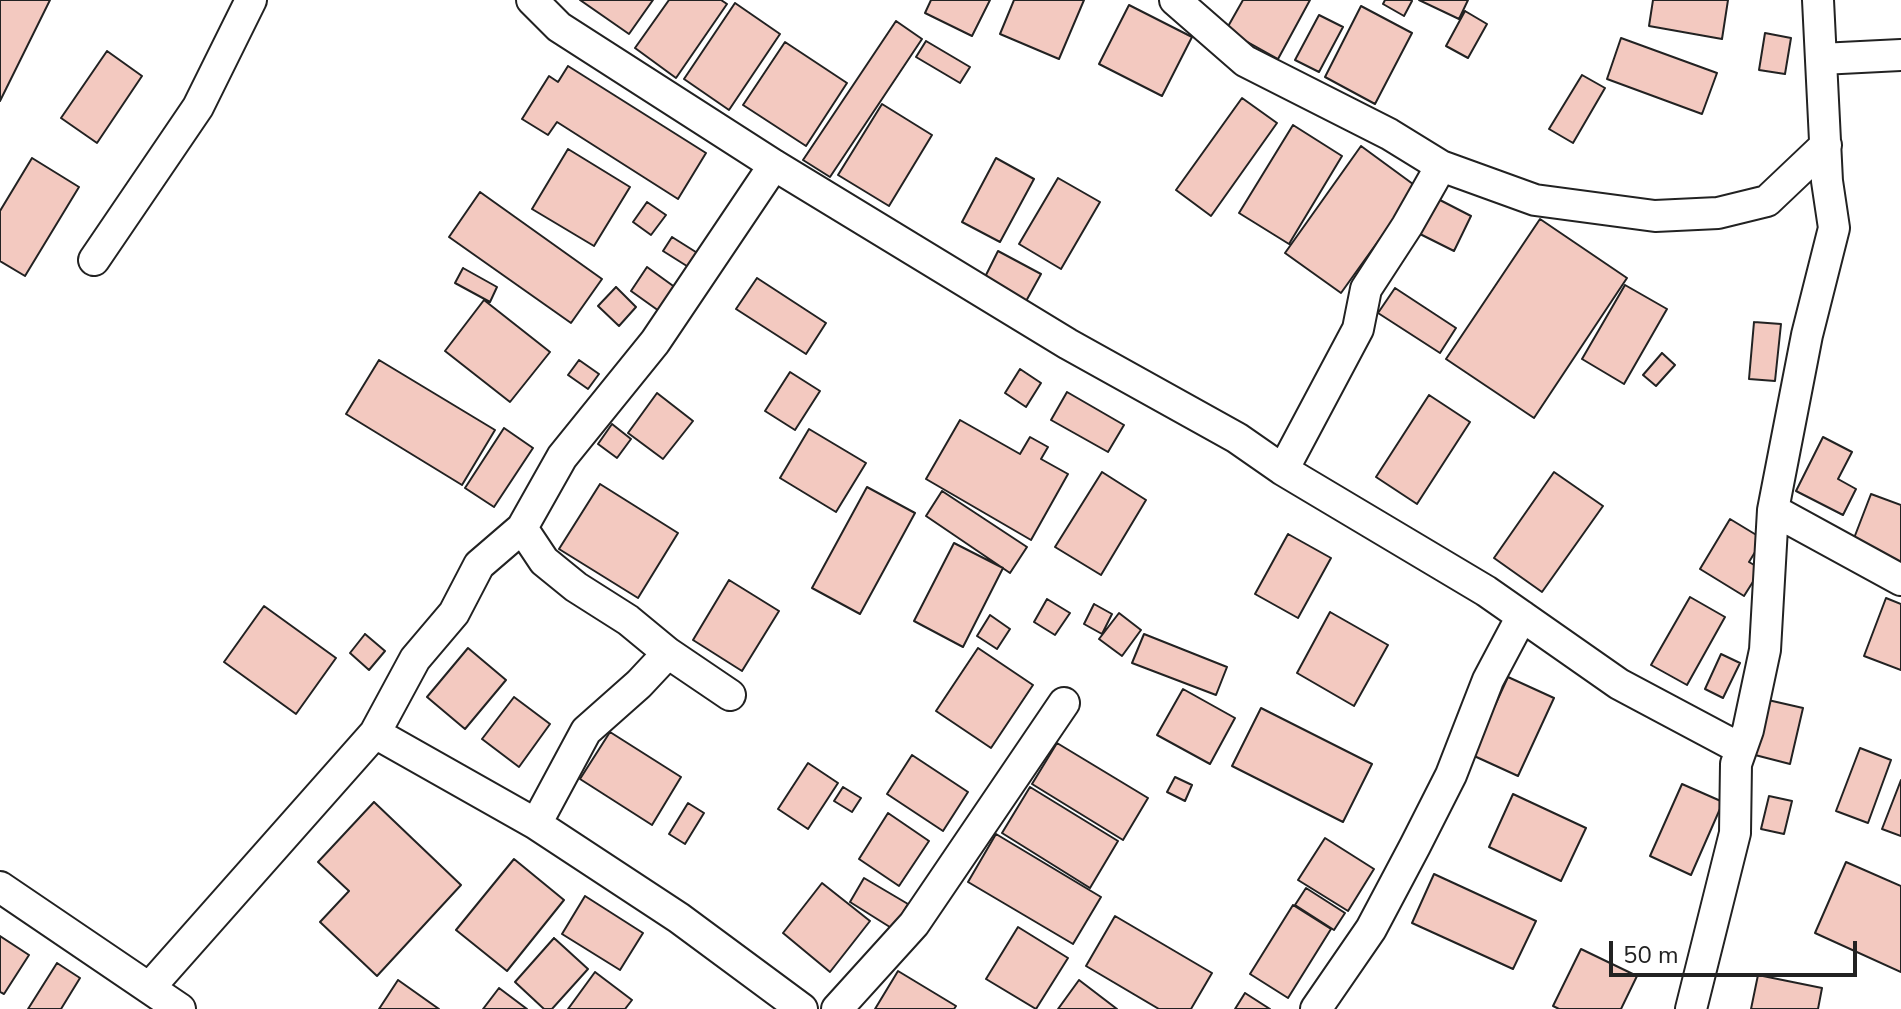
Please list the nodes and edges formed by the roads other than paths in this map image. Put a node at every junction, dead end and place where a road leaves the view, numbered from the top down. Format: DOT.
graph roads {
  1 [pos="251,0"];
  2 [pos="532,0"];
  3 [pos="1175,0"];
  4 [pos="1818,0"];
  5 [pos="1901,55"];
  6 [pos="1821,59"];
  7 [pos="1826,145"];
  8 [pos="774,165"];
  9 [pos="1441,166"];
  10 [pos="94,260"];
  11 [pos="1283,470"];
  12 [pos="1773,510"];
  13 [pos="522,528"];
  14 [pos="1901,580"];
  15 [pos="1522,616"];
  16 [pos="668,653"];
  17 [pos="730,695"];
  18 [pos="1064,703"];
  19 [pos="375,733"];
  20 [pos="1741,749"];
  21 [pos="536,824"];
  22 [pos="0,887"];
  23 [pos="150,987"];
  24 [pos="180,1009"];
  25 [pos="802,1009"];
  26 [pos="837,1009"];
  27 [pos="1316,1009"];
  28 [pos="1691,1009"];
  1 -- 10 [label="street"];
  2 -- 8 [label="street"];
  3 -- 9 [label="street"];
  4 -- 6 [label="street"];
  5 -- 6 [label="street"];
  6 -- 7 [label="street"];
  7 -- 9 [label="street"];
  7 -- 12 [label="street"];
  8 -- 11 [label="street"];
  8 -- 13 [label="street"];
  9 -- 11 [label="street"];
  11 -- 15 [label="street"];
  12 -- 14 [label="street"];
  12 -- 20 [label="street"];
  13 -- 16 [label="street"];
  13 -- 19 [label="street"];
  15 -- 20 [label="street"];
  15 -- 27 [label="street"];
  16 -- 17 [label="street"];
  16 -- 21 [label="street"];
  18 -- 26 [label="street"];
  19 -- 21 [label="street"];
  19 -- 23 [label="street"];
  20 -- 28 [label="street"];
  21 -- 25 [label="street"];
  22 -- 23 [label="street"];
  23 -- 24 [label="street"];
}
